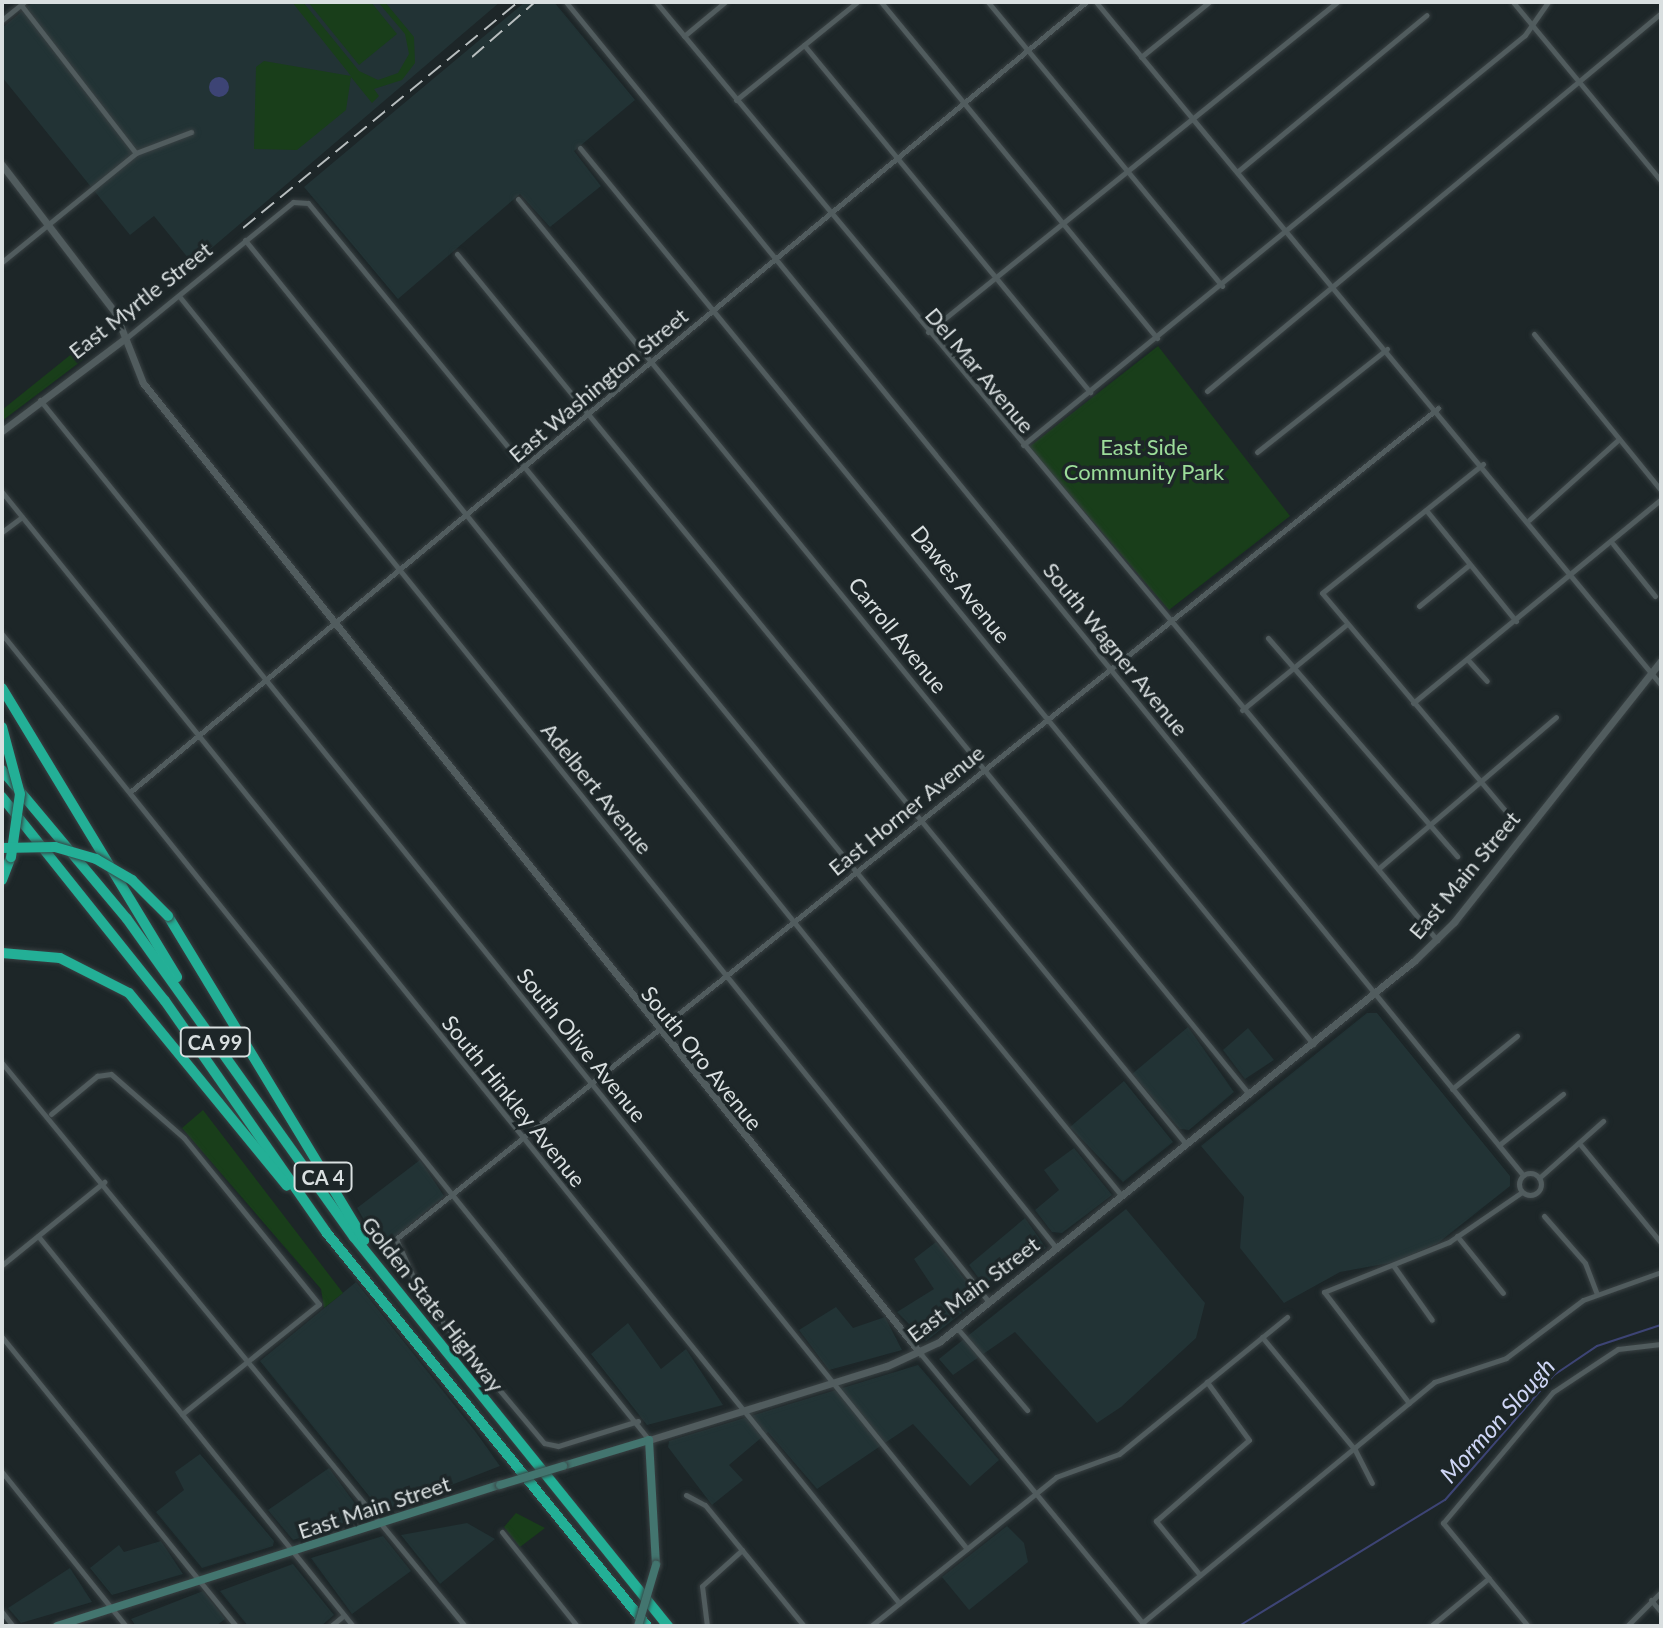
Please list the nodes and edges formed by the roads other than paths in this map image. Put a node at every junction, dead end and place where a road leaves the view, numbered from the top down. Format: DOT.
graph roads {
  1 [pos="566,2"];
  2 [pos="656,2"];
  3 [pos="725,2"];
  4 [pos="857,2"];
  5 [pos="881,2"];
  6 [pos="988,2"];
  7 [pos="1086,2"];
  8 [pos="1096,2"];
  9 [pos="1209,2"];
  10 [pos="1337,2"];
  11 [pos="1513,2"];
  12 [pos="1548,2"];
  13 [pos="22,3"];
  14 [pos="1661,13"];
  15 [pos="1427,15"];
  16 [pos="2,20"];
  17 [pos="1531,22"];
  18 [pos="684,36"];
  19 [pos="804,45"];
  20 [pos="1028,50"];
  21 [pos="1141,57"];
  22 [pos="1579,81"];
  23 [pos="736,100"];
  24 [pos="964,103"];
  25 [pos="1190,116"];
  26 [pos="191,132"];
  27 [pos="580,148"];
  28 [pos="136,153"];
  29 [pos="897,158"];
  30 [pos="2,165"];
  31 [pos="1125,169"];
  32 [pos="1237,172"];
  33 [pos="1661,181"];
  34 [pos="518,199"];
  35 [pos="830,214"];
  36 [pos="1062,222"];
  37 [pos="49,223"];
  38 [pos="1289,232"];
  39 [pos="245,240"];
  40 [pos="457,254"];
  41 [pos="777,258"];
  42 [pos="2,262"];
  43 [pos="996,277"];
  44 [pos="1336,285"];
  45 [pos="1222,286"];
  46 [pos="179,296"];
  47 [pos="714,310"];
  48 [pos="928,332"];
  49 [pos="1534,334"];
  50 [pos="1157,338"];
  51 [pos="124,339"];
  52 [pos="1387,349"];
  53 [pos="652,361"];
  54 [pos="1207,391"];
  55 [pos="1090,392"];
  56 [pos="39,400"];
  57 [pos="1438,408"];
  58 [pos="589,413"];
  59 [pos="2,431"];
  60 [pos="1619,439"];
  61 [pos="1023,445"];
  62 [pos="1257,452"];
  63 [pos="1483,464"];
  64 [pos="526,465"];
  65 [pos="1661,490"];
  66 [pos="2,492"];
  67 [pos="1661,499"];
  68 [pos="1426,510"];
  69 [pos="465,516"];
  70 [pos="22,517"];
  71 [pos="1529,520"];
  72 [pos="2,532"];
  73 [pos="1613,544"];
  74 [pos="1469,565"];
  75 [pos="400,570"];
  76 [pos="1573,576"];
  77 [pos="1655,596"];
  78 [pos="1419,606"];
  79 [pos="1169,618"];
  80 [pos="1516,621"];
  81 [pos="335,624"];
  82 [pos="1346,625"];
  83 [pos="2,634"];
  84 [pos="1268,638"];
  85 [pos="1468,660"];
  86 [pos="1661,661"];
  87 [pos="1110,666"];
  88 [pos="1293,668"];
  89 [pos="1651,671"];
  90 [pos="267,680"];
  91 [pos="1487,681"];
  92 [pos="1661,685"];
  93 [pos="2,688"];
  94 [pos="1413,703"];
  95 [pos="1242,710"];
  96 [pos="1048,715"];
  97 [pos="1556,717"];
  98 [pos="2,727"];
  99 [pos="198,737"];
  100 [pos="985,766"];
  101 [pos="2,770"];
  102 [pos="1480,782"];
  103 [pos="130,792"];
  104 [pos="2,797"];
  105 [pos="1505,810"];
  106 [pos="921,818"];
  107 [pos="1429,829"];
  108 [pos="2,848"];
  109 [pos="1457,856"];
  110 [pos="1378,869"];
  111 [pos="855,871"];
  112 [pos="2,880"];
  113 [pos="792,922"];
  114 [pos="1437,940"];
  115 [pos="2,953"];
  116 [pos="727,975"];
  117 [pos="177,987"];
  118 [pos="1375,993"];
  119 [pos="657,1032"];
  120 [pos="1517,1036"];
  121 [pos="1313,1044"];
  122 [pos="2,1063"];
  123 [pos="592,1083"];
  124 [pos="1452,1089"];
  125 [pos="1563,1094"];
  126 [pos="1249,1095"];
  127 [pos="51,1114"];
  128 [pos="1603,1121"];
  129 [pos="524,1139"];
  130 [pos="1579,1143"];
  131 [pos="1186,1145"];
  132 [pos="1499,1145"];
  133 [pos="1523,1175"];
  134 [pos="1539,1178"];
  135 [pos="104,1182"];
  136 [pos="1522,1192"];
  137 [pos="455,1194"];
  138 [pos="1122,1197"];
  139 [pos="1544,1216"];
  140 [pos="326,1232"];
  141 [pos="38,1236"];
  142 [pos="1457,1236"];
  143 [pos="1661,1243"];
  144 [pos="1057,1249"];
  145 [pos="2,1265"];
  146 [pos="1393,1265"];
  147 [pos="1661,1272"];
  148 [pos="1503,1293"];
  149 [pos="1597,1294"];
  150 [pos="989,1302"];
  151 [pos="1287,1317"];
  152 [pos="1432,1320"];
  153 [pos="419,1321"];
  154 [pos="957,1327"];
  155 [pos="2,1337"];
  156 [pos="1262,1337"];
  157 [pos="1661,1344"];
  158 [pos="920,1353"];
  159 [pos="248,1360"];
  160 [pos="1207,1382"];
  161 [pos="833,1383"];
  162 [pos="1409,1403"];
  163 [pos="1027,1410"];
  164 [pos="743,1411"];
  165 [pos="182,1414"];
  166 [pos="638,1421"];
  167 [pos="649,1440"];
  168 [pos="1355,1450"];
  169 [pos="2,1472"];
  170 [pos="1372,1483"];
  171 [pos="1037,1492"];
  172 [pos="686,1495"];
  173 [pos="383,1524"];
  174 [pos="502,1532"];
  175 [pos="967,1549"];
  176 [pos="742,1550"];
  177 [pos="293,1552"];
  178 [pos="1200,1575"];
  179 [pos="1489,1578"];
  180 [pos="200,1580"];
  181 [pos="1661,1592"];
  182 [pos="1651,1600"];
  183 [pos="899,1603"];
  184 [pos="112,1608"];
  185 [pos="2,1612"];
  186 [pos="1661,1612"];
  187 [pos="344,1615"];
  188 [pos="1144,1624"];
  189 [pos="13,1626"];
  190 [pos="57,1626"];
  191 [pos="126,1626"];
  192 [pos="236,1626"];
  193 [pos="331,1626"];
  194 [pos="353,1626"];
  195 [pos="465,1626"];
  196 [pos="577,1626"];
  197 [pos="638,1626"];
  198 [pos="647,1626"];
  199 [pos="668,1626"];
  200 [pos="707,1626"];
  201 [pos="804,1626"];
  202 [pos="871,1626"];
  203 [pos="1431,1626"];
  204 [pos="1528,1626"];
  205 [pos="1627,1626"];
  1 -- 41 [label="street, South Wagner Avenue"];
  2 -- 18 [label="street, Del Mar Avenue"];
  3 -- 18 [label="street"];
  4 -- 19 [label="street"];
  5 -- 24 [label="street"];
  6 -- 20 [label="street"];
  7 -- 20 [label="street, East Washington Street"];
  8 -- 21 [label="street"];
  9 -- 21 [label="street"];
  10 -- 25 [label="street"];
  11 -- 17 [label="street"];
  12 -- 17 [label="street"];
  13 -- 16 [label="street"];
  13 -- 28 [label="street"];
  14 -- 22 [label="street"];
  15 -- 32 [label="street"];
  17 -- 22 [label="street"];
  17 -- 38 [label="street"];
  18 -- 23 [label="street, Del Mar Avenue"];
  19 -- 23 [label="street"];
  19 -- 29 [label="street"];
  20 -- 24 [label="street, East Washington Street"];
  20 -- 31 [label="street"];
  21 -- 25 [label="street"];
  22 -- 33 [label="street"];
  22 -- 44 [label="street"];
  23 -- 35 [label="street, Del Mar Avenue"];
  24 -- 29 [label="street, East Washington Street"];
  24 -- 36 [label="street"];
  25 -- 31 [label="street"];
  25 -- 32 [label="street"];
  26 -- 28 [label="street"];
  27 -- 47 [label="street, Dawes Avenue"];
  28 -- 37 [label="street"];
  29 -- 35 [label="street, East Washington Street"];
  29 -- 43 [label="street"];
  30 -- 37 [label="street, South Oro Avenue"];
  31 -- 36 [label="street"];
  31 -- 45 [label="street"];
  32 -- 38 [label="street"];
  34 -- 53 [label="street, Carroll Avenue"];
  35 -- 41 [label="street, East Washington Street"];
  35 -- 48 [label="street, Del Mar Avenue"];
  36 -- 43 [label="street"];
  36 -- 50 [label="street"];
  37 -- 42 [label="street"];
  37 -- 51 [label="street, South Oro Avenue"];
  38 -- 44 [label="street"];
  38 -- 45 [label="street"];
  39 -- 46 [label="street, East Myrtle Street"];
  39 -- 64 [label="street, East Myrtle Street"];
  39 -- 69 [label="street"];
  40 -- 58 [label="street"];
  41 -- 47 [label="street, East Washington Street"];
  41 -- 87 [label="street, South Wagner Avenue"];
  43 -- 48 [label="street"];
  43 -- 55 [label="street"];
  44 -- 52 [label="street"];
  44 -- 54 [label="street"];
  45 -- 50 [label="street"];
  46 -- 51 [label="street, East Myrtle Street"];
  46 -- 75 [label="street, Adelbert Avenue"];
  47 -- 53 [label="street, East Washington Street"];
  47 -- 96 [label="street, Dawes Avenue"];
  48 -- 61 [label="street, Del Mar Avenue"];
  49 -- 60 [label="street"];
  50 -- 55 [label="street"];
  51 -- 56 [label="street, East Myrtle Street"];
  51 -- 81 [label="street, South Oro Avenue"];
  52 -- 57 [label="street"];
  52 -- 62 [label="street"];
  53 -- 58 [label="street, East Washington Street"];
  53 -- 100 [label="street, Carroll Avenue"];
  55 -- 61 [label="street"];
  56 -- 59 [label="street, East Myrtle Street"];
  56 -- 90 [label="street, South Olive Avenue"];
  57 -- 63 [label="street"];
  57 -- 79 [label="street, East Horner Avenue"];
  58 -- 64 [label="street, East Washington Street"];
  58 -- 106 [label="street"];
  60 -- 65 [label="street"];
  60 -- 71 [label="street"];
  61 -- 79 [label="street, Del Mar Avenue"];
  63 -- 68 [label="street"];
  63 -- 71 [label="street"];
  64 -- 69 [label="street, East Washington Street"];
  64 -- 111 [label="street"];
  66 -- 70 [label="street, South Hinkley Avenue"];
  67 -- 73 [label="street"];
  68 -- 74 [label="street"];
  68 -- 82 [label="street"];
  69 -- 75 [label="street, East Washington Street"];
  69 -- 113 [label="street"];
  70 -- 72 [label="street"];
  70 -- 99 [label="street, South Hinkley Avenue"];
  71 -- 76 [label="street"];
  73 -- 76 [label="street"];
  73 -- 77 [label="street"];
  74 -- 78 [label="street"];
  74 -- 80 [label="street"];
  75 -- 81 [label="street, East Washington Street"];
  75 -- 116 [label="street, Adelbert Avenue"];
  76 -- 80 [label="street"];
  76 -- 89 [label="street"];
  79 -- 87 [label="street, East Horner Avenue"];
  79 -- 95 [label="street, Del Mar Avenue"];
  80 -- 85 [label="street"];
  81 -- 90 [label="street, East Washington Street"];
  81 -- 119 [label="street, South Oro Avenue"];
  82 -- 88 [label="street"];
  82 -- 94 [label="street"];
  83 -- 103 [label="street"];
  84 -- 88 [label="street"];
  85 -- 91 [label="street"];
  85 -- 94 [label="street"];
  86 -- 89 [label="street, East Main Street"];
  87 -- 96 [label="street, East Horner Avenue"];
  87 -- 118 [label="street, South Wagner Avenue"];
  88 -- 95 [label="street"];
  88 -- 107 [label="street"];
  89 -- 92 [label="street"];
  89 -- 114 [label="street, East Main Street"];
  90 -- 99 [label="street, East Washington Street"];
  90 -- 123 [label="street, South Olive Avenue"];
  93 -- 117 [label="highway"];
  94 -- 102 [label="street"];
  95 -- 110 [label="street, Del Mar Avenue"];
  96 -- 100 [label="street, East Horner Avenue"];
  96 -- 121 [label="street, Dawes Avenue"];
  97 -- 102 [label="street"];
  98 -- 112 [label="highway, bridge"];
  99 -- 103 [label="street, East Washington Street"];
  99 -- 129 [label="street, South Hinkley Avenue"];
  100 -- 106 [label="street, East Horner Avenue"];
  100 -- 126 [label="street, Carroll Avenue"];
  101 -- 117 [label="highway, Golden State Highway / CA 99"];
  102 -- 105 [label="street"];
  102 -- 107 [label="street"];
  103 -- 137 [label="street"];
  104 -- 140 [label="highway, Golden State Highway / CA 99"];
  106 -- 111 [label="street, East Horner Avenue"];
  106 -- 131 [label="street"];
  107 -- 109 [label="street"];
  107 -- 110 [label="street"];
  108 -- 153 [label="highway, CA 4, bridge"];
  110 -- 114 [label="street, Del Mar Avenue"];
  111 -- 113 [label="street, East Horner Avenue"];
  111 -- 138 [label="street"];
  113 -- 116 [label="street, East Horner Avenue"];
  113 -- 144 [label="street"];
  114 -- 118 [label="street, East Main Street"];
  115 -- 140 [label="highway, CA 4"];
  116 -- 119 [label="street, East Horner Avenue"];
  116 -- 150 [label="street, Adelbert Avenue"];
  117 -- 153 [label="highway, Golden State Highway / CA 99"];
  118 -- 121 [label="street, East Main Street"];
  118 -- 124 [label="street, South Wagner Avenue"];
  119 -- 123 [label="street, East Horner Avenue"];
  119 -- 158 [label="street, South Oro Avenue"];
  120 -- 124 [label="street"];
  121 -- 126 [label="street, East Main Street"];
  122 -- 127 [label="street"];
  123 -- 129 [label="street, East Horner Avenue"];
  123 -- 161 [label="street, South Olive Avenue"];
  124 -- 132 [label="street, South Wagner Avenue"];
  125 -- 132 [label="street"];
  126 -- 131 [label="street, East Main Street"];
  127 -- 135 [label="street"];
  127 -- 159 [label="street"];
  128 -- 130 [label="street"];
  129 -- 137 [label="street, East Horner Avenue"];
  129 -- 164 [label="street, South Hinkley Avenue"];
  130 -- 134 [label="street"];
  130 -- 143 [label="street"];
  131 -- 138 [label="street, East Main Street"];
  132 -- 133 [label="street, South Wagner Avenue"];
  133 -- 134 [label="street"];
  133 -- 136 [label="street"];
  134 -- 136 [label="street"];
  135 -- 141 [label="street"];
  135 -- 159 [label="street"];
  136 -- 142 [label="street"];
  137 -- 166 [label="street"];
  137 -- 166 [label="street, East Horner Avenue"];
  138 -- 144 [label="street, East Main Street"];
  139 -- 149 [label="street"];
  140 -- 198 [label="highway, Golden State Highway / CA 99"];
  141 -- 145 [label="street"];
  141 -- 165 [label="street"];
  142 -- 146 [label="street"];
  142 -- 148 [label="street"];
  144 -- 150 [label="street, East Main Street"];
  146 -- 152 [label="street"];
  146 -- 162 [label="street"];
  147 -- 149 [label="street"];
  149 -- 162 [label="street"];
  150 -- 154 [label="street, East Main Street"];
  151 -- 156 [label="street"];
  153 -- 199 [label="highway, Golden State Highway / CA 99"];
  154 -- 158 [label="street, East Main Street"];
  154 -- 163 [label="street"];
  155 -- 180 [label="street"];
  156 -- 160 [label="street"];
  156 -- 168 [label="street"];
  157 -- 179 [label="street"];
  158 -- 161 [label="street, East Main Street"];
  158 -- 171 [label="street, South Oro Avenue"];
  159 -- 165 [label="street"];
  159 -- 173 [label="street"];
  160 -- 171 [label="street"];
  160 -- 178 [label="street"];
  161 -- 164 [label="street, East Main Street"];
  161 -- 175 [label="street, South Olive Avenue"];
  162 -- 168 [label="street"];
  164 -- 167 [label="street, East Main Street"];
  164 -- 183 [label="street, South Hinkley Avenue"];
  165 -- 177 [label="street"];
  166 -- 167 [label="street"];
  167 -- 173 [label="main road, East Main Street, bridge"];
  167 -- 197 [label="main road, bridge"];
  168 -- 170 [label="street"];
  168 -- 178 [label="street"];
  169 -- 184 [label="street"];
  171 -- 175 [label="street"];
  171 -- 188 [label="street, South Oro Avenue"];
  172 -- 176 [label="street"];
  173 -- 177 [label="main road, East Main Street"];
  173 -- 195 [label="street"];
  174 -- 196 [label="street"];
  175 -- 183 [label="street"];
  176 -- 200 [label="street"];
  176 -- 201 [label="street"];
  177 -- 180 [label="main road, East Main Street"];
  177 -- 187 [label="street"];
  178 -- 188 [label="street"];
  179 -- 203 [label="street"];
  179 -- 204 [label="street"];
  180 -- 184 [label="main road, East Main Street"];
  180 -- 192 [label="street"];
  181 -- 182 [label="street"];
  182 -- 186 [label="street"];
  182 -- 205 [label="street"];
  183 -- 202 [label="street"];
  184 -- 190 [label="main road, East Main Street"];
  184 -- 191 [label="street"];
  185 -- 189 [label="street"];
  187 -- 193 [label="street"];
  187 -- 194 [label="street"];
}
